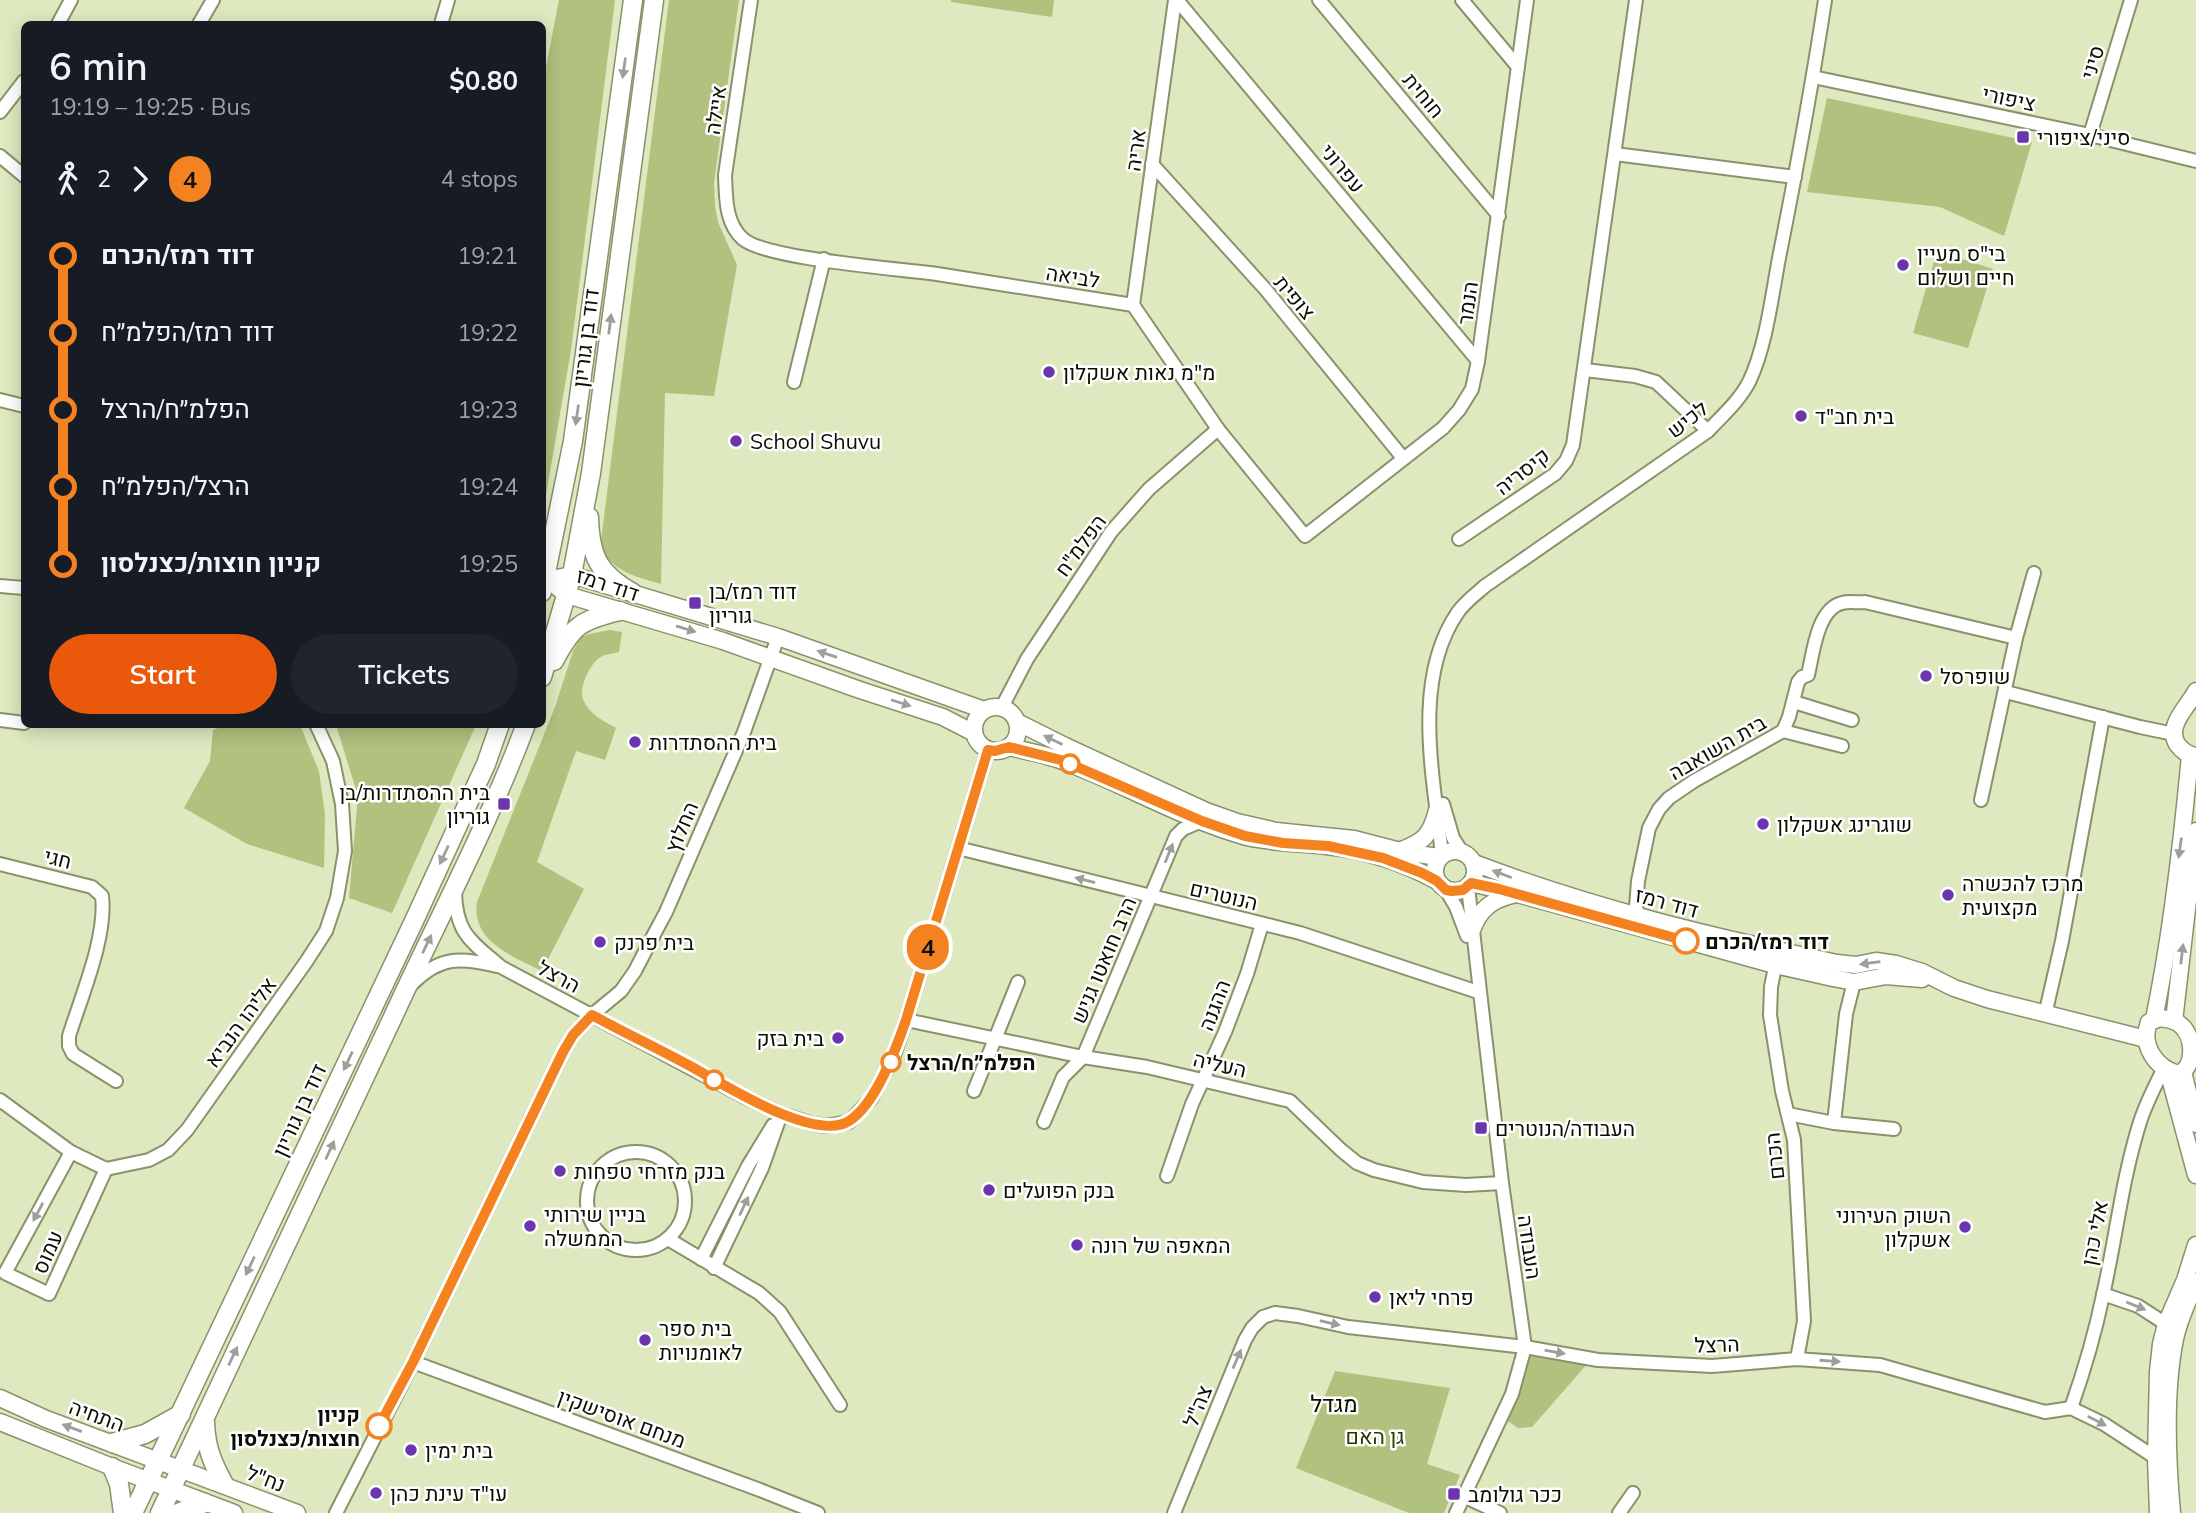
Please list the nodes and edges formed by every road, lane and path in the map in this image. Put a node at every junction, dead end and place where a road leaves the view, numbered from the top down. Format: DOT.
graph roads {
  1 [pos="71,0"];
  2 [pos="213,0"];
  3 [pos="448,0"];
  4 [pos="633,0"];
  5 [pos="653,0"];
  6 [pos="751,0"];
  7 [pos="1176,0"];
  8 [pos="1319,0"];
  9 [pos="1462,0"];
  10 [pos="1527,0"];
  11 [pos="1636,0"];
  12 [pos="1825,0"];
  13 [pos="2132,0"];
  14 [pos="60,21"];
  15 [pos="200,21"];
  16 [pos="442,21"];
  17 [pos="1518,67"];
  18 [pos="1813,76"];
  19 [pos="21,85"];
  20 [pos="0,112"];
  21 [pos="2090,135"];
  22 [pos="1615,154"];
  23 [pos="0,156"];
  24 [pos="2196,161"];
  25 [pos="1153,164"];
  26 [pos="21,174"];
  27 [pos="1795,177"];
  28 [pos="1499,216"];
  29 [pos="732,226"];
  30 [pos="824,260"];
  31 [pos="1133,305"];
  32 [pos="1478,361"];
  33 [pos="1585,370"];
  34 [pos="794,382"];
  35 [pos="0,400"];
  36 [pos="21,405"];
  37 [pos="1218,429"];
  38 [pos="1708,430"];
  39 [pos="1403,458"];
  40 [pos="588,489"];
  41 [pos="1459,539"];
  42 [pos="2034,573"];
  43 [pos="572,575"];
  44 [pos="546,576"];
  45 [pos="546,585"];
  46 [pos="0,586"];
  47 [pos="21,587"];
  48 [pos="546,587"];
  49 [pos="633,593"];
  50 [pos="567,595"];
  51 [pos="620,611"];
  52 [pos="778,637"];
  53 [pos="2016,638"];
  54 [pos="770,658"];
  55 [pos="546,666"];
  56 [pos="546,673"];
  57 [pos="2196,691"];
  58 [pos="2006,692"];
  59 [pos="1794,702"];
  60 [pos="1002,707"];
  61 [pos="984,710"];
  62 [pos="2103,717"];
  63 [pos="0,720"];
  64 [pos="1852,720"];
  65 [pos="1017,722"];
  66 [pos="21,723"];
  67 [pos="318,728"];
  68 [pos="499,728"];
  69 [pos="524,728"];
  70 [pos="1783,731"];
  71 [pos="974,733"];
  72 [pos="2174,733"];
  73 [pos="1842,746"];
  74 [pos="1009,747"];
  75 [pos="988,750"];
  76 [pos="2193,756"];
  77 [pos="1433,770"];
  78 [pos="1981,800"];
  79 [pos="1437,810"];
  80 [pos="1202,821"];
  81 [pos="2196,831"];
  82 [pos="958,848"];
  83 [pos="1399,851"];
  84 [pos="1462,852"];
  85 [pos="1441,856"];
  86 [pos="1474,863"];
  87 [pos="0,864"];
  88 [pos="1441,885"];
  89 [pos="1469,885"];
  90 [pos="455,888"];
  91 [pos="1518,894"];
  92 [pos="1152,897"];
  93 [pos="1639,923"];
  94 [pos="1262,924"];
  95 [pos="1472,930"];
  96 [pos="1777,958"];
  97 [pos="501,967"];
  98 [pos="1476,973"];
  99 [pos="1935,980"];
  100 [pos="1018,982"];
  101 [pos="1854,982"];
  102 [pos="1478,992"];
  103 [pos="403,994"];
  104 [pos="592,1015"];
  105 [pos="2046,1015"];
  106 [pos="2154,1019"];
  107 [pos="906,1020"];
  108 [pos="2175,1021"];
  109 [pos="996,1038"];
  110 [pos="2146,1039"];
  111 [pos="2194,1045"];
  112 [pos="1083,1057"];
  113 [pos="2179,1072"];
  114 [pos="1203,1079"];
  115 [pos="116,1081"];
  116 [pos="974,1091"];
  117 [pos="0,1100"];
  118 [pos="781,1114"];
  119 [pos="1788,1114"];
  120 [pos="1044,1122"];
  121 [pos="1834,1123"];
  122 [pos="2196,1124"];
  123 [pos="1894,1129"];
  124 [pos="71,1152"];
  125 [pos="106,1169"];
  126 [pos="2196,1175"];
  127 [pos="1167,1176"];
  128 [pos="1502,1183"];
  129 [pos="668,1239"];
  130 [pos="2196,1245"];
  131 [pos="701,1259"];
  132 [pos="714,1268"];
  133 [pos="2196,1282"];
  134 [pos="2103,1294"];
  135 [pos="1264,1317"];
  136 [pos="2166,1324"];
  137 [pos="1525,1347"];
  138 [pos="1797,1359"];
  139 [pos="413,1362"];
  140 [pos="0,1398"];
  141 [pos="840,1405"];
  142 [pos="2071,1408"];
  143 [pos="181,1414"];
  144 [pos="205,1418"];
  145 [pos="0,1422"];
  146 [pos="112,1443"];
  147 [pos="2156,1458"];
  148 [pos="159,1461"];
  149 [pos="112,1467"];
  150 [pos="181,1469"];
  151 [pos="149,1481"];
  152 [pos="224,1484"];
  153 [pos="171,1490"];
  154 [pos="1633,1493"];
  155 [pos="1464,1496"];
  156 [pos="205,1503"];
  157 [pos="123,1513"];
  158 [pos="134,1513"];
  159 [pos="160,1513"];
  160 [pos="178,1513"];
  161 [pos="234,1513"];
  162 [pos="297,1513"];
  163 [pos="336,1513"];
  164 [pos="818,1513"];
  165 [pos="1174,1513"];
  166 [pos="1456,1513"];
  167 [pos="1500,1513"];
  168 [pos="1619,1513"];
  169 [pos="2158,1513"];
  170 [pos="2172,1513"];
  1 -- 14 [label="street"];
  2 -- 15 [label="street"];
  3 -- 16 [label="street"];
  4 -- 44 [label="main road, דוד בן גוריון, one-way"];
  40 -- 5 [label="main road, דוד בן גוריון, one-way"];
  6 -- 29 [label="street, איילה"];
  7 -- 25 [label="street, אריה"];
  7 -- 32 [label="street, עפרוני"];
  8 -- 28 [label="street, חוחית"];
  9 -- 17 [label="street"];
  10 -- 17 [label="street, הנמר"];
  11 -- 22 [label="street, קיסריה"];
  12 -- 18 [label="street, לכיש"];
  13 -- 21 [label="street, סיני"];
  17 -- 28 [label="street, הנמר"];
  18 -- 21 [label="street, ציפורי"];
  18 -- 27 [label="street, לכיש"];
  19 -- 20 [label="street"];
  21 -- 24 [label="street, ציפורי"];
  22 -- 27 [label="street"];
  22 -- 33 [label="street, קיסריה"];
  23 -- 26 [label="street"];
  25 -- 31 [label="street, אריה"];
  25 -- 39 [label="street, צופית"];
  27 -- 38 [label="street, לכיש"];
  28 -- 32 [label="street, הנמר"];
  29 -- 30 [label="street, לביאה"];
  30 -- 31 [label="street, לביאה"];
  30 -- 34 [label="street"];
  31 -- 37 [label="street"];
  32 -- 39 [label="street, הנמר"];
  33 -- 38 [label="street"];
  33 -- 41 [label="street, קיסריה"];
  35 -- 36 [label="street"];
  37 -- 39 [label="street, הנמר"];
  37 -- 60 [label="street, הפלמ\"ח"];
  38 -- 77 [label="street, לכיש"];
  40 -- 43 [label="main road, דוד בן גוריון"];
  40 -- 49 [label="main road"];
  42 -- 53 [label="street"];
  43 -- 45 [label="street, דוד רמז"];
  43 -- 49 [label="street, דוד רמז"];
  43 -- 50 [label="main road, דוד בן גוריון"];
  46 -- 47 [label="street"];
  48 -- 50 [label="street, דוד רמז"];
  49 -- 52 [label="street, דוד רמז"];
  50 -- 51 [label="street, דוד רמז"];
  50 -- 55 [label="main road, דוד בן גוריון"];
  51 -- 54 [label="street, דוד רמז, one-way"];
  51 -- 56 [label="main road"];
  52 -- 54 [label="street, החלוץ"];
  61 -- 52 [label="street, דוד רמז, one-way"];
  53 -- 58 [label="street"];
  53 -- 59 [label="street, בית השואבה"];
  54 -- 71 [label="street, דוד רמז, one-way"];
  54 -- 104 [label="street, החלוץ"];
  57 -- 72 [label="street"];
  58 -- 62 [label="street"];
  58 -- 78 [label="street"];
  59 -- 64 [label="street"];
  59 -- 70 [label="street, בית השואבה"];
  60 -- 61 [label="street"];
  60 -- 65 [label="street"];
  61 -- 71 [label="street"];
  62 -- 72 [label="street"];
  62 -- 105 [label="street"];
  63 -- 66 [label="street"];
  65 -- 74 [label="street"];
  83 -- 65 [label="street, one-way"];
  67 -- 125 [label="street, אליהו הנביא"];
  68 -- 143 [label="main road, דוד בן גוריון, one-way"];
  69 -- 90 [label="main road"];
  70 -- 73 [label="street"];
  70 -- 93 [label="street, בית השואבה"];
  71 -- 75 [label="street"];
  72 -- 76 [label="street"];
  74 -- 75 [label="street"];
  74 -- 80 [label="street"];
  75 -- 82 [label="street"];
  76 -- 106 [label="street, one-way"];
  77 -- 79 [label="street, לכיש"];
  77 -- 84 [label="street, לכיש"];
  79 -- 83 [label="street"];
  79 -- 85 [label="street, לכיש"];
  80 -- 88 [label="street"];
  92 -- 80 [label="street, הרב חואטו גניש, one-way"];
  108 -- 81 [label="street, one-way"];
  92 -- 82 [label="street, הנוטרים, one-way"];
  82 -- 107 [label="street"];
  83 -- 85 [label="street"];
  84 -- 85 [label="street"];
  84 -- 86 [label="street"];
  85 -- 88 [label="street"];
  86 -- 89 [label="street"];
  93 -- 86 [label="street, דוד רמז, one-way"];
  87 -- 115 [label="street, חגי"];
  88 -- 89 [label="street"];
  88 -- 98 [label="street, העבודה"];
  89 -- 91 [label="street, דוד רמז"];
  89 -- 95 [label="street, העבודה"];
  90 -- 97 [label="street, הרצל"];
  103 -- 90 [label="main road, one-way"];
  91 -- 93 [label="street, דוד רמז"];
  91 -- 95 [label="street"];
  92 -- 94 [label="street, הנוטרים"];
  92 -- 112 [label="street, הרב חואטו גניש"];
  93 -- 96 [label="street, דוד רמז"];
  94 -- 102 [label="street, הנוטרים"];
  94 -- 114 [label="street, ההגנה"];
  95 -- 98 [label="street, העבודה"];
  99 -- 96 [label="street, דוד רמז, one-way"];
  96 -- 101 [label="street, דוד רמז"];
  96 -- 119 [label="street, הכרם"];
  97 -- 103 [label="street, הרצל"];
  97 -- 104 [label="street, הרצל"];
  98 -- 102 [label="street, העבודה"];
  99 -- 101 [label="street, דוד רמז"];
  99 -- 105 [label="street, דוד רמז"];
  100 -- 109 [label="street"];
  101 -- 121 [label="street"];
  102 -- 128 [label="street, העבודה"];
  144 -- 103 [label="main road, one-way"];
  104 -- 118 [label="street, הרצל"];
  104 -- 139 [label="street, החלוץ"];
  105 -- 110 [label="street, דוד רמז"];
  106 -- 108 [label="street"];
  106 -- 110 [label="street"];
  107 -- 109 [label="street, העליה"];
  107 -- 118 [label="street, הרצל"];
  108 -- 111 [label="street"];
  109 -- 112 [label="street, העליה"];
  109 -- 116 [label="street"];
  110 -- 113 [label="street"];
  111 -- 113 [label="street"];
  112 -- 114 [label="street, העליה"];
  112 -- 120 [label="street, הרב חואטו גניש"];
  113 -- 122 [label="street"];
  113 -- 126 [label="street"];
  113 -- 134 [label="street, אלי כהן"];
  114 -- 127 [label="street, ההגנה"];
  114 -- 128 [label="street, העליה"];
  117 -- 124 [label="street"];
  118 -- 131 [label="street"];
  132 -- 118 [label="street, one-way"];
  119 -- 121 [label="street"];
  119 -- 138 [label="street, הכרם"];
  121 -- 123 [label="street"];
  124 -- 125 [label="street"];
  124 -- 125 [label="street, עמוס, one-way"];
  128 -- 137 [label="street, העבודה"];
  129 -- 129 [label="street"];
  129 -- 131 [label="street"];
  130 -- 136 [label="street"];
  131 -- 132 [label="street"];
  132 -- 141 [label="street"];
  133 -- 170 [label="street"];
  134 -- 136 [label="street, one-way"];
  134 -- 142 [label="street, אלי כהן"];
  135 -- 137 [label="street, הרצל, one-way"];
  165 -- 135 [label="street, צה\"ל, one-way"];
  136 -- 147 [label="street"];
  137 -- 138 [label="street, הרצל, one-way"];
  137 -- 155 [label="street, העבודה"];
  138 -- 142 [label="street, הרצל, one-way"];
  139 -- 163 [label="street, החלוץ"];
  139 -- 164 [label="street, מנחם אוסישקין"];
  146 -- 140 [label="street, התחיה, one-way"];
  142 -- 147 [label="street, הרצל, one-way"];
  143 -- 146 [label="main road"];
  143 -- 148 [label="main road, דוד בן גוריון"];
  144 -- 150 [label="main road"];
  144 -- 152 [label="main road"];
  145 -- 149 [label="street, התחיה"];
  146 -- 148 [label="street, התחיה"];
  147 -- 169 [label="street"];
  148 -- 150 [label="street, התחיה"];
  148 -- 151 [label="main road, דוד בן גוריון"];
  149 -- 151 [label="street, התחיה"];
  149 -- 157 [label="main road"];
  150 -- 152 [label="street, נח\"ל"];
  150 -- 153 [label="main road"];
  151 -- 153 [label="street"];
  151 -- 158 [label="main road, דוד בן גוריון"];
  152 -- 162 [label="street, נח\"ל"];
  153 -- 156 [label="street"];
  153 -- 159 [label="main road"];
  154 -- 168 [label="street"];
  155 -- 166 [label="street, העבודה"];
  155 -- 167 [label="street"];
  156 -- 160 [label="main road"];
  156 -- 161 [label="street"];
}
